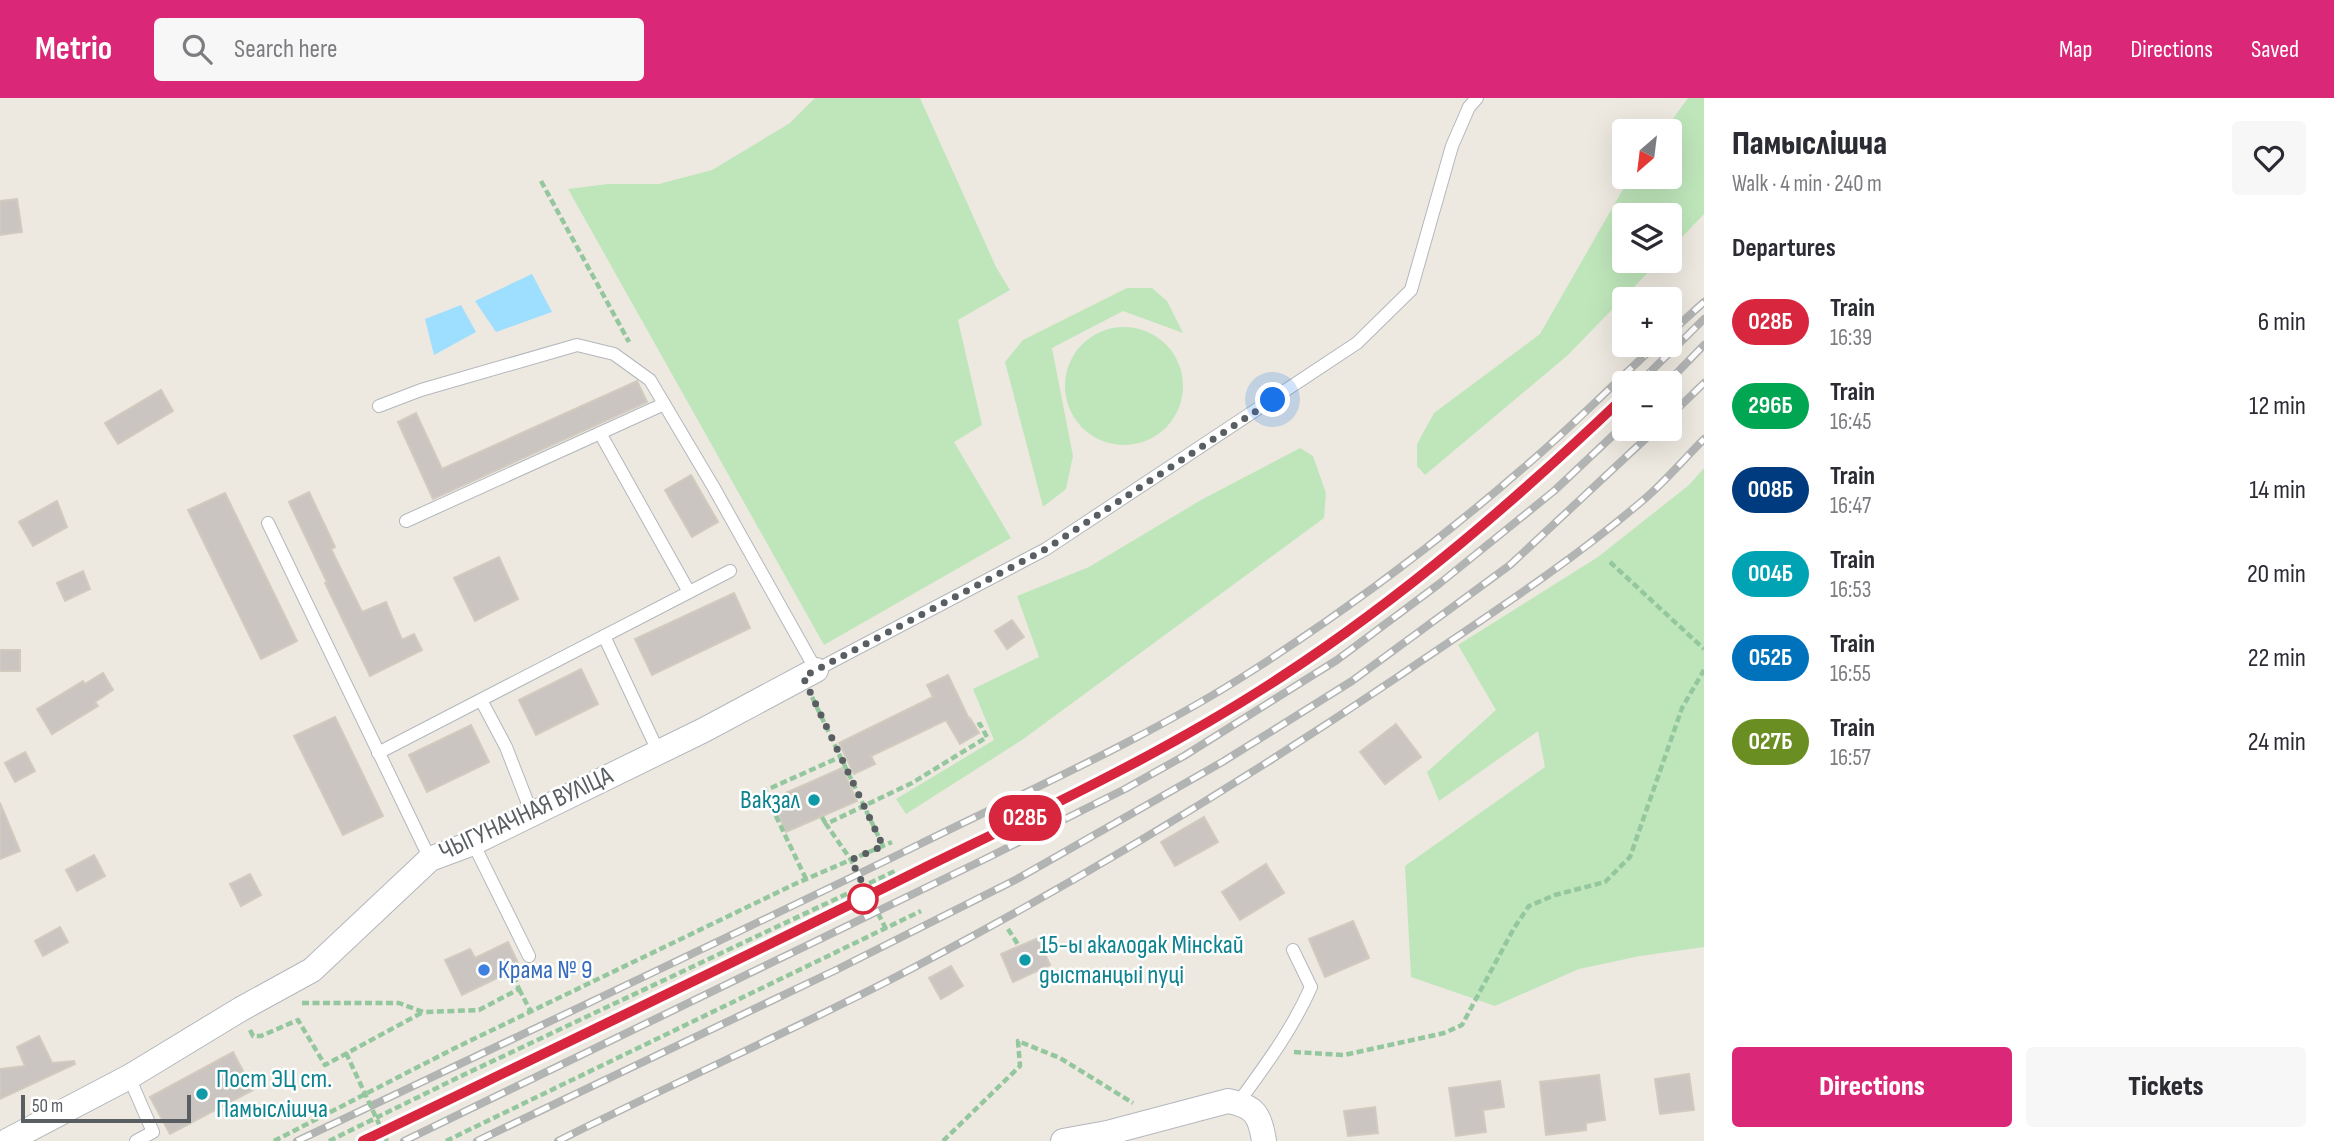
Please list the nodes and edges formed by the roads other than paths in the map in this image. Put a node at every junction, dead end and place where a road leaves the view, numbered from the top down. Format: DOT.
graph roads {
  1 [pos="1477,98"];
  2 [pos="664,404"];
  3 [pos="379,405"];
  4 [pos="600,433"];
  5 [pos="405,521"];
  6 [pos="268,523"];
  7 [pos="730,571"];
  8 [pos="689,592"];
  9 [pos="604,636"];
  10 [pos="809,673"];
  11 [pos="481,700"];
  12 [pos="658,751"];
  13 [pos="378,753"];
  14 [pos="532,814"];
  15 [pos="473,843"];
  16 [pos="430,859"];
  17 [pos="1293,950"];
  18 [pos="529,957"];
  19 [pos="129,1077"];
  20 [pos="1238,1103"];
  21 [pos="7,1141"];
  22 [pos="136,1141"];
  23 [pos="1063,1141"];
  24 [pos="1264,1141"];
  1 -- 10 [label="lane"];
  2 -- 3 [label="lane"];
  2 -- 4 [label="lane"];
  2 -- 10 [label="lane"];
  4 -- 5 [label="lane"];
  4 -- 8 [label="lane"];
  6 -- 13 [label="lane"];
  7 -- 8 [label="lane"];
  8 -- 9 [label="lane"];
  9 -- 11 [label="lane"];
  9 -- 12 [label="lane"];
  10 -- 12 [label="street, ЧЫГУНАЧНАЯ ВУЛІЦА"];
  11 -- 13 [label="lane"];
  11 -- 14 [label="lane"];
  12 -- 14 [label="street, ЧЫГУНАЧНАЯ ВУЛІЦА"];
  13 -- 16 [label="lane"];
  14 -- 15 [label="street, ЧЫГУНАЧНАЯ ВУЛІЦА"];
  15 -- 16 [label="street, ЧЫГУНАЧНАЯ ВУЛІЦА"];
  15 -- 18 [label="lane"];
  16 -- 19 [label="street, ЧЫГУНАЧНАЯ ВУЛІЦА"];
  17 -- 20 [label="lane"];
  19 -- 21 [label="street, ЧЫГУНАЧНАЯ ВУЛІЦА"];
  19 -- 22 [label="lane"];
  20 -- 23 [label="street"];
  20 -- 24 [label="street"];
}
